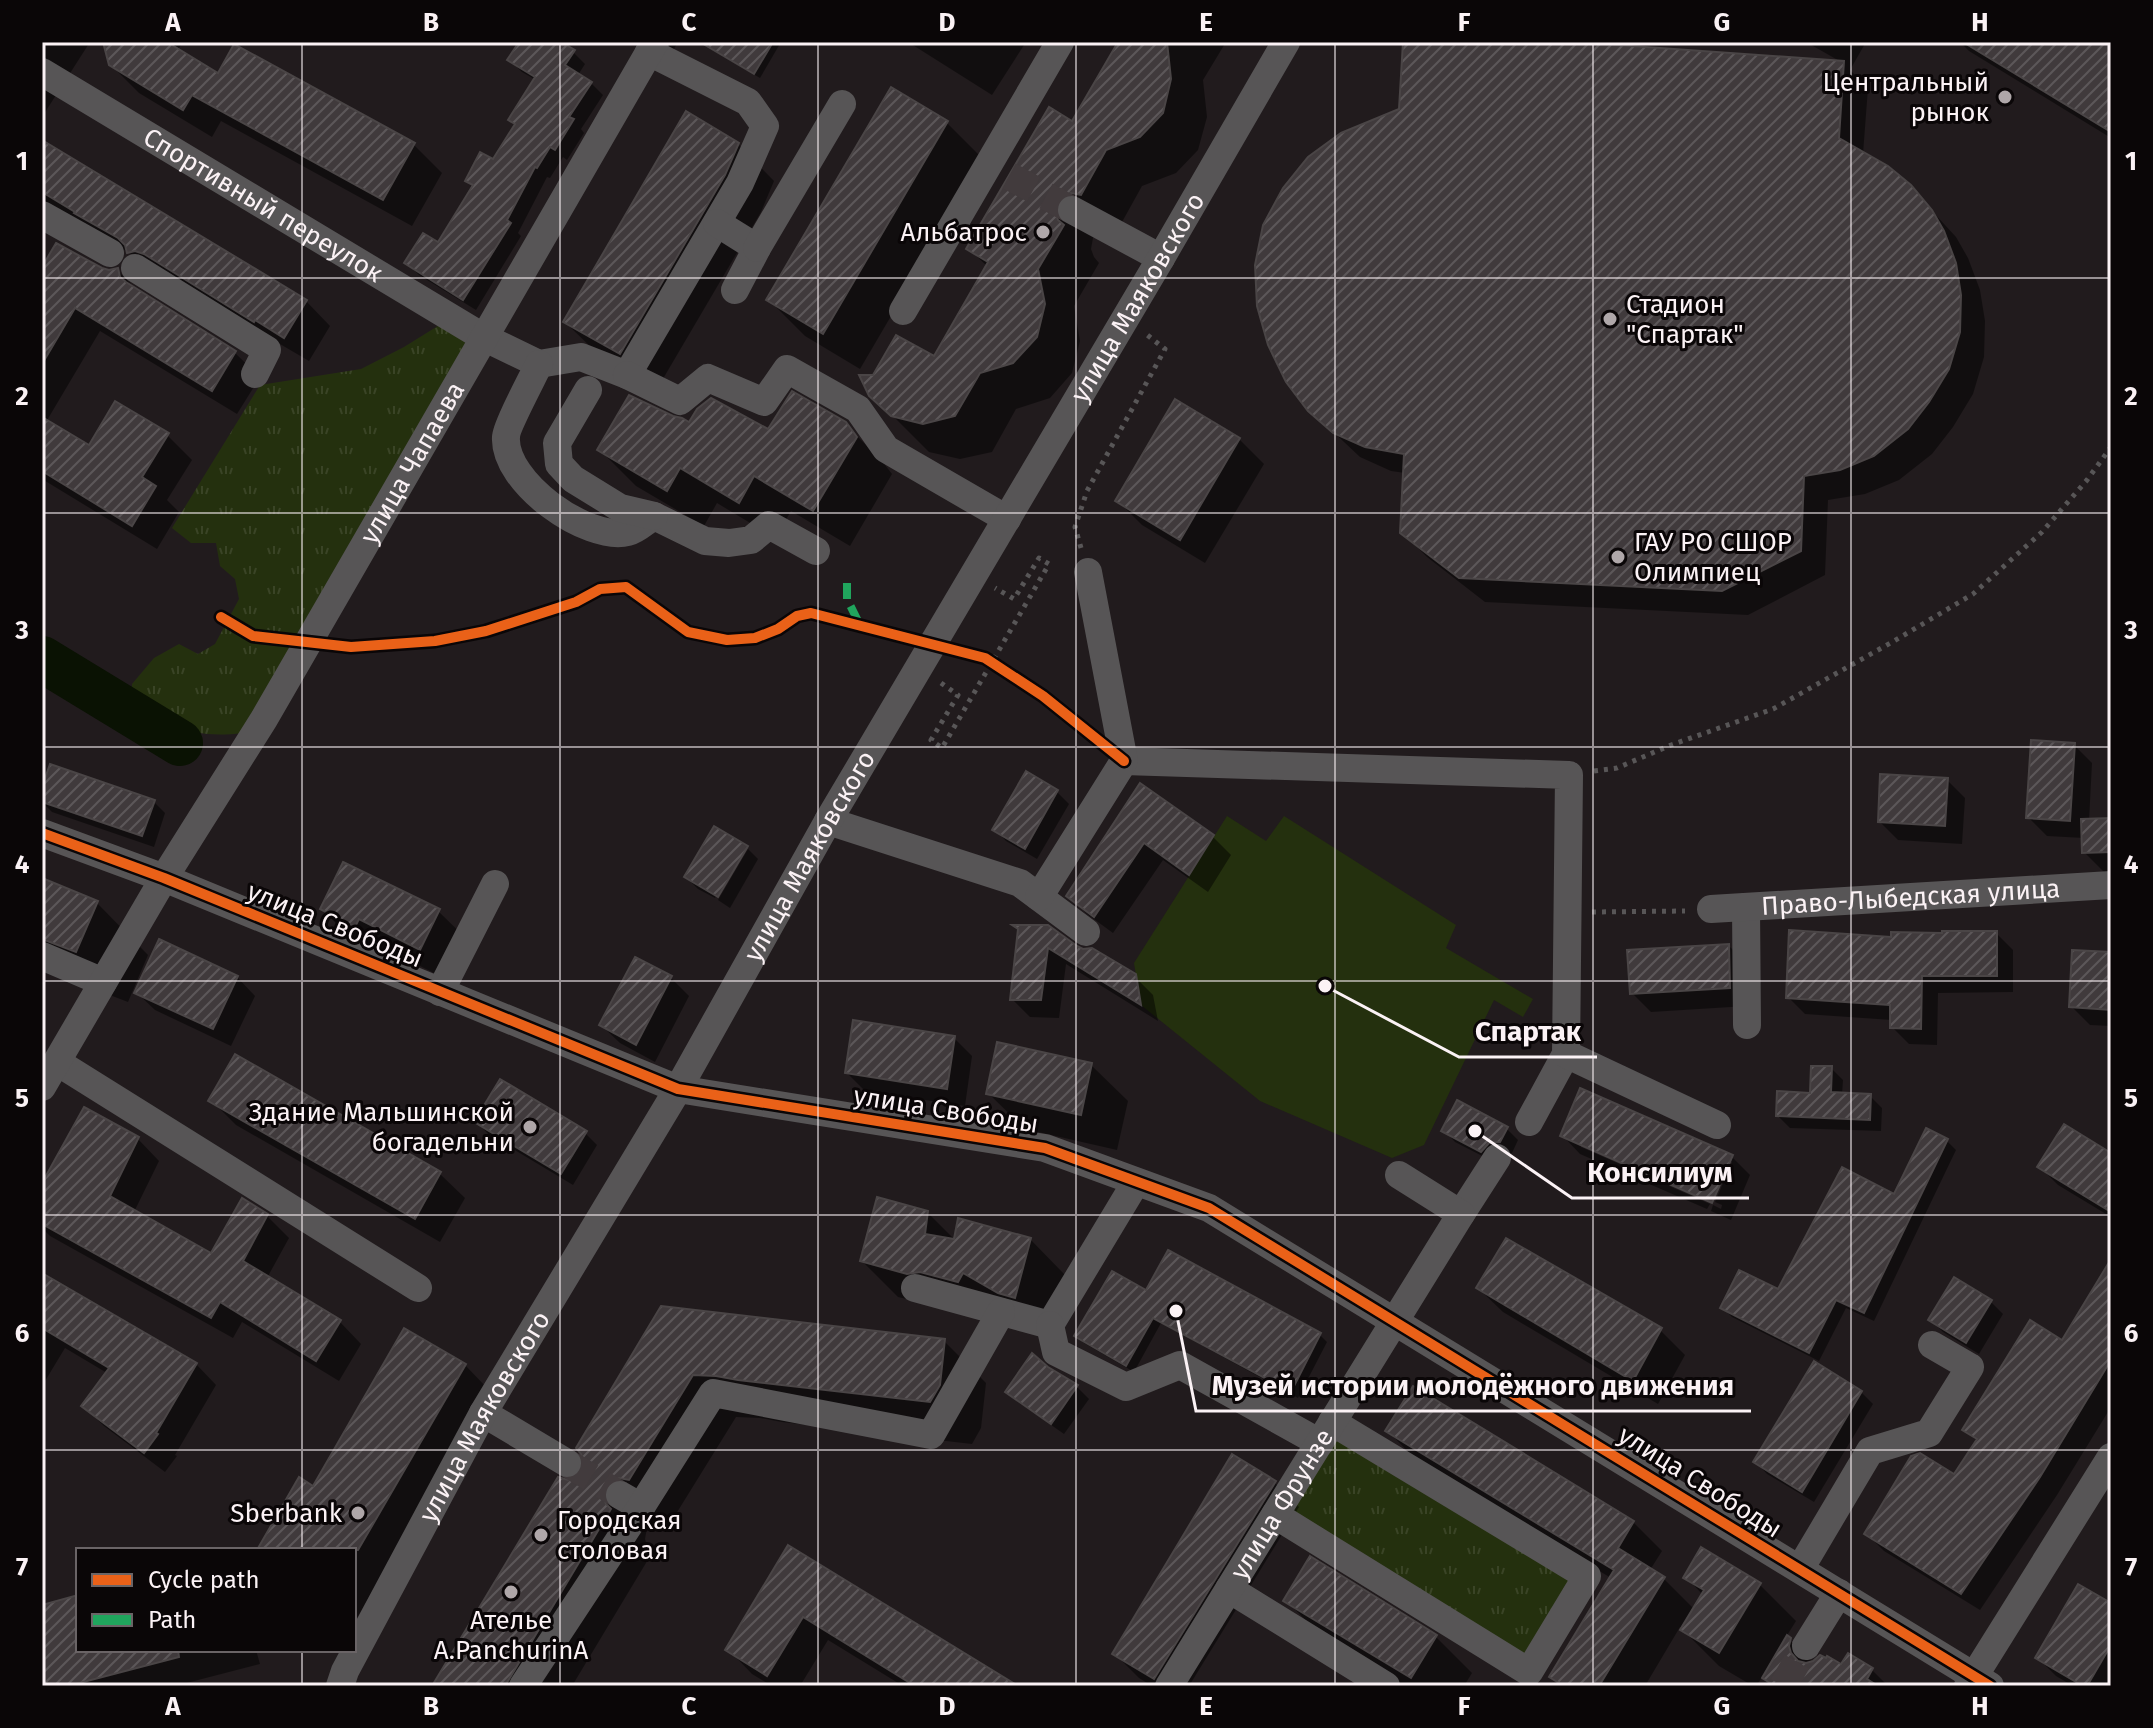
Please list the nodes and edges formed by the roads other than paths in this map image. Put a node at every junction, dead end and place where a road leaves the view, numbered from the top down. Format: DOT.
graph roads {
  1 [pos="1060,42"];
  2 [pos="1286,42"];
  3 [pos="652,47"];
  4 [pos="42,72"];
  5 [pos="842,104"];
  6 [pos="1072,210"];
  7 [pos="42,215"];
  8 [pos="717,223"];
  9 [pos="757,248"];
  10 [pos="110,253"];
  11 [pos="1161,258"];
  12 [pos="135,268"];
  13 [pos="735,290"];
  14 [pos="903,311"];
  15 [pos="483,337"];
  16 [pos="539,364"];
  17 [pos="255,374"];
  18 [pos="627,375"];
  19 [pos="588,390"];
  20 [pos="654,516"];
  21 [pos="1007,519"];
  22 [pos="816,551"];
  23 [pos="1088,572"];
  24 [pos="1124,761"];
  25 [pos="828,821"];
  26 [pos="42,833"];
  27 [pos="164,878"];
  28 [pos="495,884"];
  29 [pos="2111,885"];
  30 [pos="1039,897"];
  31 [pos="1746,907"];
  32 [pos="1698,910"];
  33 [pos="1086,932"];
  34 [pos="42,956"];
  35 [pos="103,982"];
  36 [pos="440,992"];
  37 [pos="1747,1025"];
  38 [pos="1566,1054"];
  39 [pos="57,1062"];
  40 [pos="42,1087"];
  41 [pos="678,1089"];
  42 [pos="1529,1122"];
  43 [pos="1717,1125"];
  44 [pos="1497,1158"];
  45 [pos="1399,1175"];
  46 [pos="1136,1182"];
  47 [pos="1461,1214"];
  48 [pos="418,1288"];
  49 [pos="915,1288"];
  50 [pos="1001,1312"];
  51 [pos="1395,1321"];
  52 [pos="1050,1325"];
  53 [pos="1932,1345"];
  54 [pos="483,1413"];
  55 [pos="1326,1432"];
  56 [pos="2111,1457"];
  57 [pos="567,1463"];
  58 [pos="1275,1515"];
  59 [pos="1800,1569"];
  60 [pos="1229,1589"];
  61 [pos="1839,1593"];
  62 [pos="1806,1646"];
  63 [pos="356,1649"];
  64 [pos="355,1652"];
  65 [pos="338,1683"];
  66 [pos="1977,1683"];
  67 [pos="523,1686"];
  68 [pos="1169,1686"];
  69 [pos="1386,1686"];
  1 -- 14 [label="street"];
  2 -- 11 [label="street, улица Маяковского"];
  3 -- 8 [label="street"];
  3 -- 15 [label="street, улица Чапаева"];
  4 -- 15 [label="street, Спортивный переулок"];
  5 -- 9 [label="street"];
  6 -- 11 [label="street"];
  7 -- 10 [label="street"];
  8 -- 9 [label="street"];
  8 -- 18 [label="street"];
  9 -- 13 [label="street"];
  11 -- 21 [label="street, улица Маяковского"];
  12 -- 17 [label="street"];
  15 -- 16 [label="street, Спортивный переулок"];
  15 -- 27 [label="street, улица Чапаева"];
  16 -- 18 [label="street"];
  16 -- 20 [label="street"];
  18 -- 21 [label="street"];
  19 -- 20 [label="street"];
  20 -- 22 [label="street"];
  21 -- 25 [label="street, улица Маяковского"];
  23 -- 24 [label="street"];
  24 -- 30 [label="street"];
  24 -- 38 [label="street"];
  25 -- 30 [label="street"];
  25 -- 41 [label="street, улица Маяковского"];
  26 -- 27 [label="street, улица Свободы"];
  27 -- 35 [label="street, улица Чапаева"];
  27 -- 36 [label="street, улица Свободы"];
  28 -- 36 [label="street"];
  29 -- 31 [label="street, Право-Лыбедская улица"];
  30 -- 33 [label="street"];
  31 -- 32 [label="street, Право-Лыбедская улица"];
  31 -- 37 [label="street"];
  34 -- 35 [label="street"];
  35 -- 39 [label="street, улица Чапаева"];
  36 -- 41 [label="street, улица Свободы"];
  38 -- 42 [label="street"];
  38 -- 43 [label="street"];
  39 -- 40 [label="street, улица Чапаева"];
  39 -- 48 [label="street"];
  41 -- 46 [label="street, улица Свободы"];
  41 -- 54 [label="street, улица Маяковского"];
  44 -- 47 [label="street, улица Фрунзе"];
  45 -- 47 [label="street"];
  46 -- 51 [label="street, улица Свободы"];
  46 -- 52 [label="street"];
  47 -- 51 [label="street, улица Фрунзе"];
  49 -- 50 [label="street"];
  50 -- 52 [label="street"];
  50 -- 67 [label="street"];
  51 -- 55 [label="street, улица Фрунзе"];
  51 -- 59 [label="street, улица Свободы"];
  52 -- 55 [label="street"];
  53 -- 59 [label="street"];
  54 -- 57 [label="street"];
  54 -- 63 [label="street, улица Маяковского"];
  55 -- 58 [label="street, улица Фрунзе"];
  55 -- 58 [label="street"];
  56 -- 66 [label="street"];
  58 -- 60 [label="street, улица Фрунзе"];
  59 -- 61 [label="street, улица Свободы"];
  60 -- 68 [label="street, улица Фрунзе"];
  60 -- 69 [label="street"];
  61 -- 62 [label="street"];
  61 -- 66 [label="street, улица Свободы"];
  64 -- 65 [label="street, улица Маяковского"];
}
